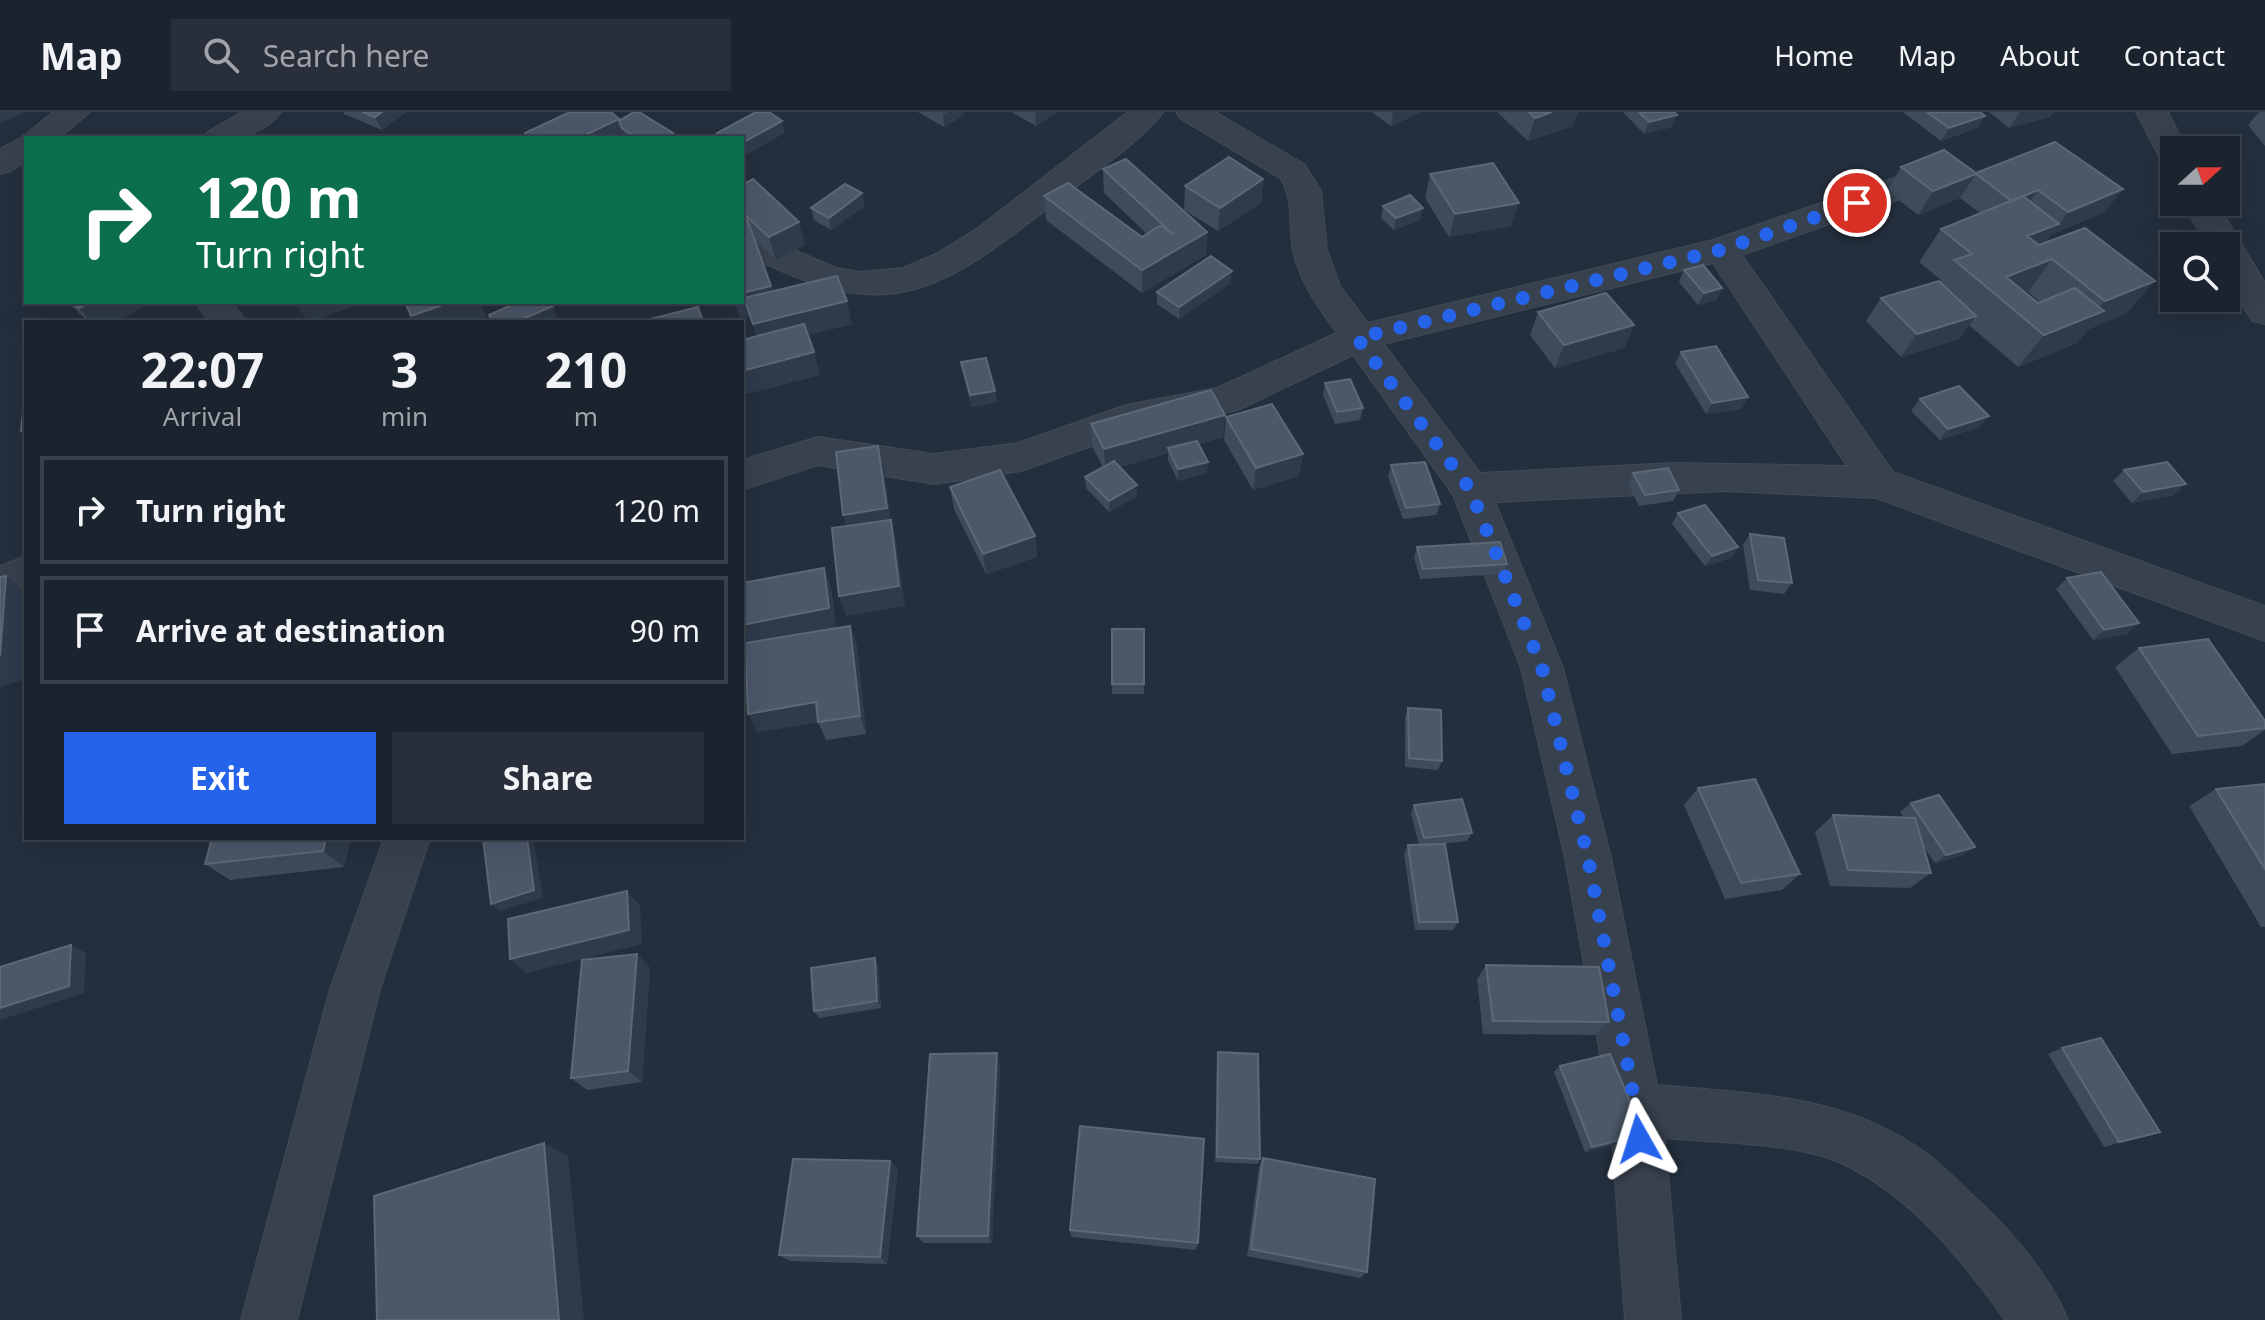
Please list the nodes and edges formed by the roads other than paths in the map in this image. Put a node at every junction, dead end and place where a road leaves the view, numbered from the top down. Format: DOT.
graph roads {
  1 [pos="265,112"];
  2 [pos="1147,112"];
  3 [pos="1192,112"];
  4 [pos="2152,112"];
  5 [pos="223,136"];
  6 [pos="2164,136"];
  7 [pos="24,147"];
  8 [pos="0,164"];
  9 [pos="1945,171"];
  10 [pos="744,239"];
  11 [pos="1721,250"];
  12 [pos="2240,270"];
  13 [pos="215,304"];
  14 [pos="2265,312"];
  15 [pos="227,320"];
  16 [pos="1357,338"];
  17 [pos="744,474"];
  18 [pos="1879,483"];
  19 [pos="1470,489"];
  20 [pos="24,573"];
  21 [pos="0,584"];
  22 [pos="2265,624"];
  23 [pos="406,840"];
  24 [pos="1636,1109"];
  25 [pos="269,1320"];
  26 [pos="1653,1320"];
  27 [pos="2040,1320"];
  1 -- 5 [label="street"];
  2 -- 10 [label="street"];
  3 -- 16 [label="street"];
  4 -- 6 [label="street"];
  7 -- 8 [label="street"];
  9 -- 11 [label="street"];
  11 -- 16 [label="street"];
  11 -- 18 [label="street"];
  12 -- 14 [label="street"];
  13 -- 15 [label="street"];
  16 -- 17 [label="street"];
  16 -- 19 [label="street"];
  18 -- 19 [label="street"];
  18 -- 22 [label="street"];
  19 -- 24 [label="street"];
  20 -- 21 [label="street"];
  23 -- 25 [label="street"];
  24 -- 26 [label="street"];
  24 -- 27 [label="street"];
}
